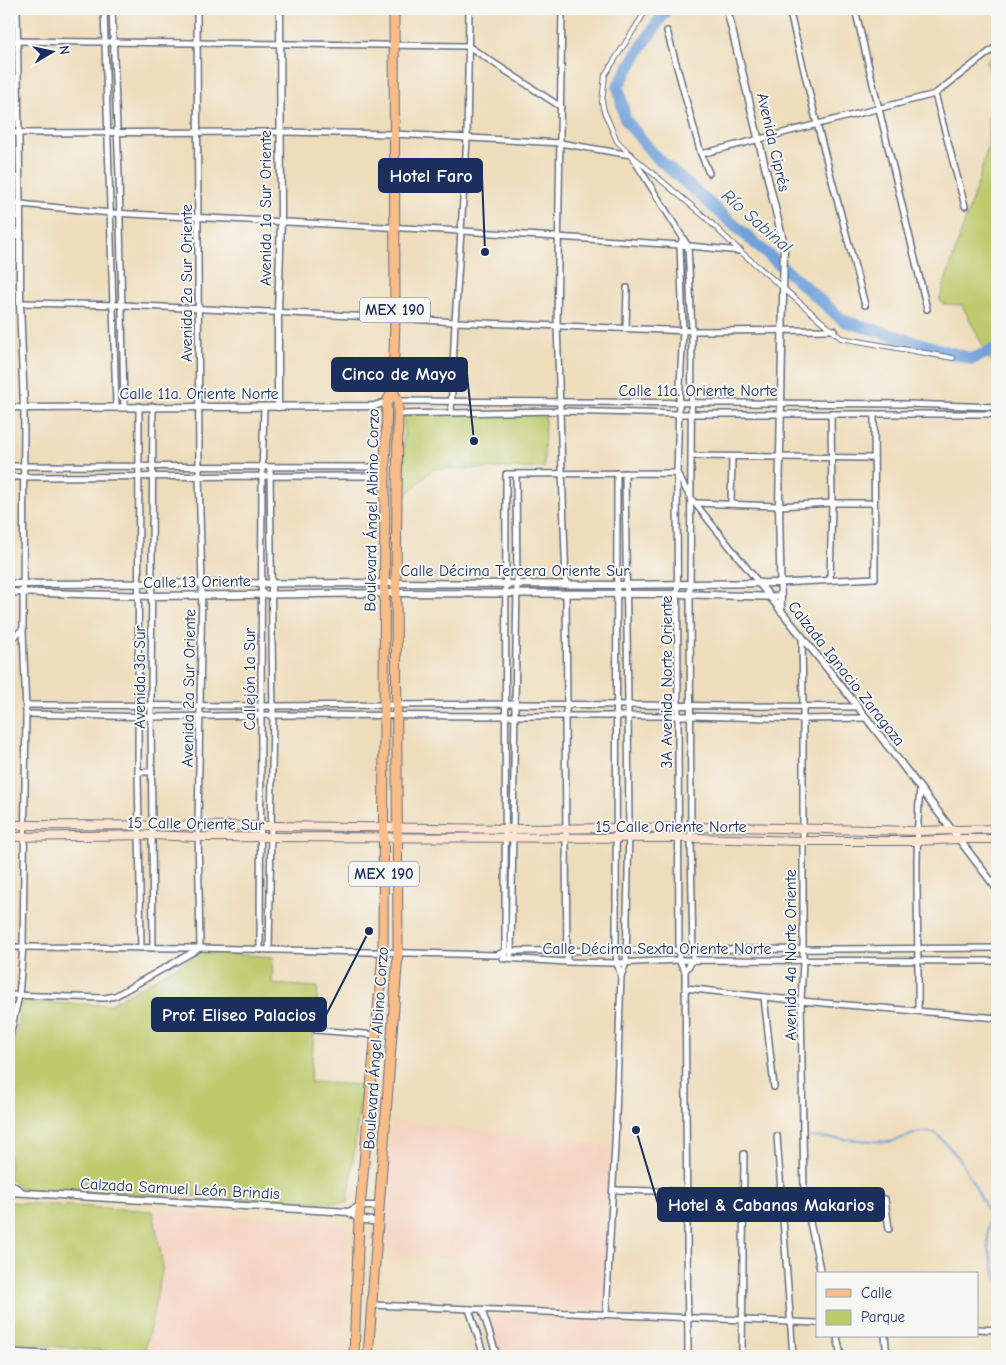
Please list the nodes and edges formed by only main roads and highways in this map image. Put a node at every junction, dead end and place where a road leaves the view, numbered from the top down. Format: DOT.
graph roads {
  1 [pos="394,9"];
  2 [pos="393,391"];
  3 [pos="9,825"];
  4 [pos="384,827"];
  5 [pos="398,828"];
  6 [pos="997,829"];
  7 [pos="9,837"];
  8 [pos="398,837"];
  9 [pos="384,838"];
  10 [pos="997,839"];
  11 [pos="354,1356"];
  12 [pos="368,1356"];
  1 -- 2 [label="main road, MEX 190"];
  2 -- 4 [label="main road, Boulevard Ángel Albino Corzo / MEX 190"];
  2 -- 5 [label="main road, Boulevard Ángel Albino Corzo / MEX 190"];
  3 -- 4 [label="main road, 15 Calle Oriente Sur"];
  4 -- 5 [label="main road, 15 Calle Oriente Norte"];
  4 -- 9 [label="main road, Boulevard Ángel Albino Corzo / MEX 190"];
  5 -- 6 [label="main road, 15 Calle Oriente Norte"];
  5 -- 8 [label="main road, Boulevard Ángel Albino Corzo / MEX 190"];
  7 -- 9 [label="main road, 15 Calle Oriente Sur"];
  8 -- 9 [label="main road, 15 Calle Oriente Norte"];
  8 -- 10 [label="main road, 15 Calle Oriente Norte"];
  8 -- 12 [label="main road, Boulevard Ángel Albino Corzo / MEX 190"];
  9 -- 11 [label="main road, Boulevard Ángel Albino Corzo / MEX 190"];
}
